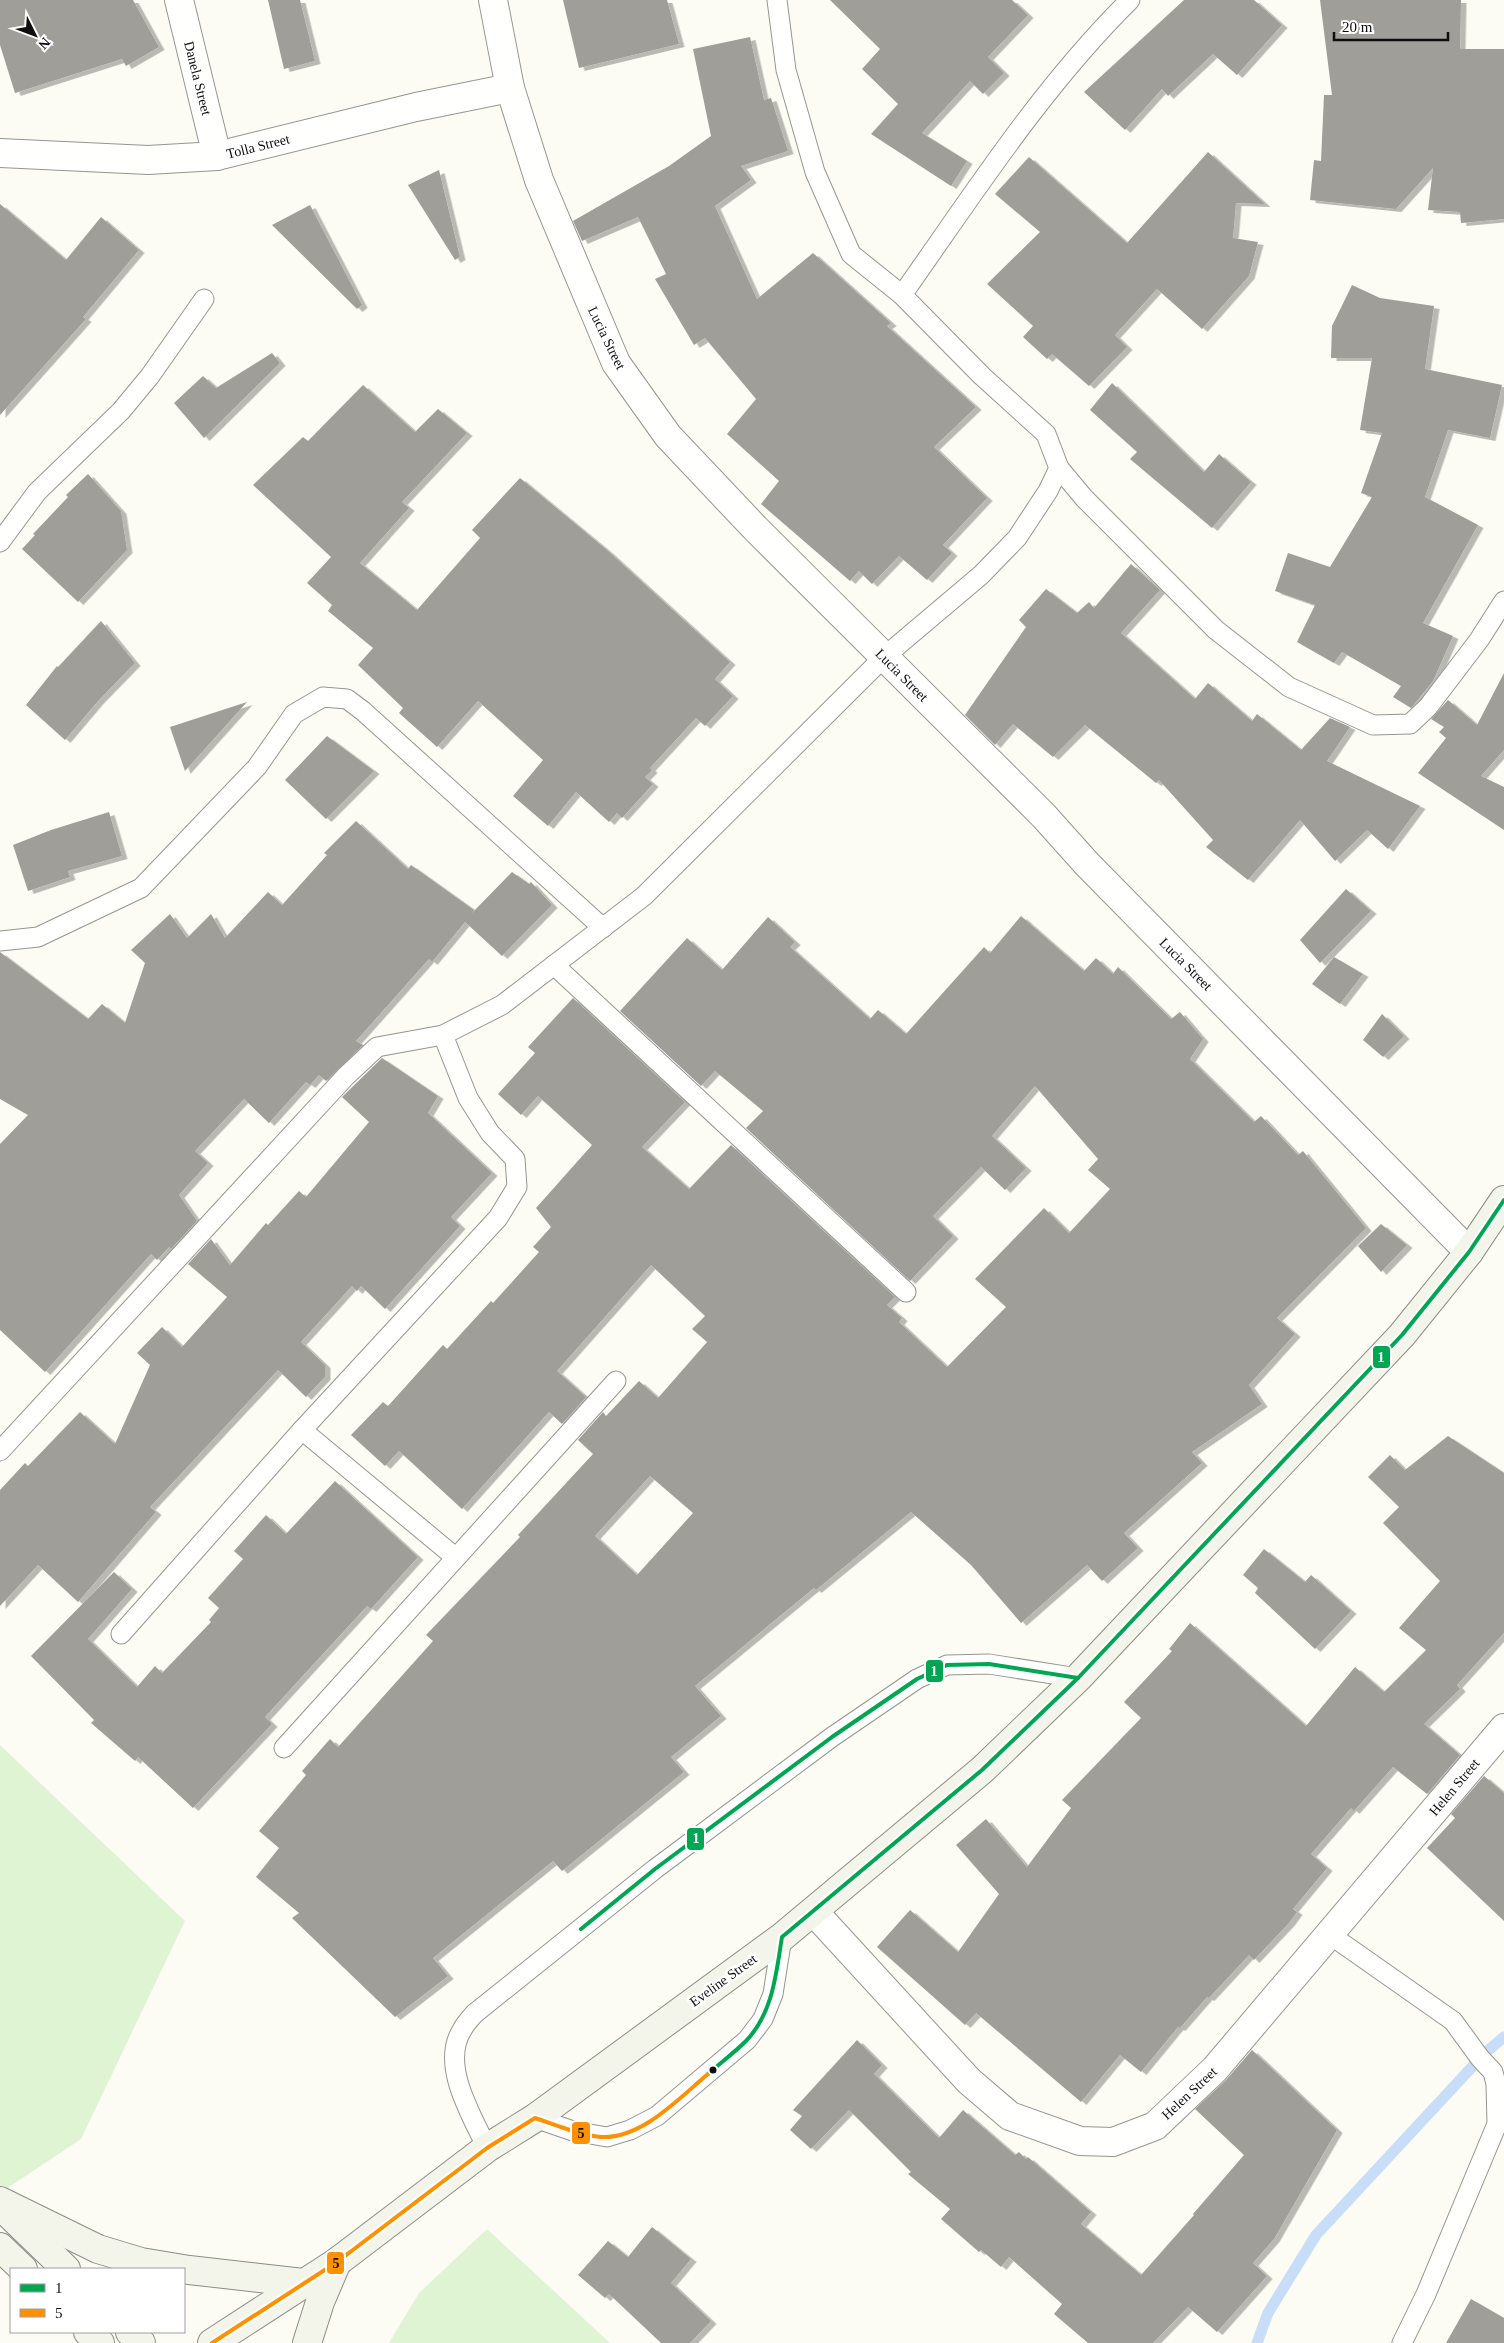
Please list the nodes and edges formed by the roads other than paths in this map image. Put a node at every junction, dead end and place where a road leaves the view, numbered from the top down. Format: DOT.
graph roads {
  1 [pos="179,0"];
  2 [pos="493,0"];
  3 [pos="777,0"];
  4 [pos="1130,0"];
  5 [pos="510,88"];
  6 [pos="0,153"];
  7 [pos="217,156"];
  8 [pos="902,295"];
  9 [pos="204,299"];
  10 [pos="1059,468"];
  11 [pos="0,542"];
  12 [pos="1504,602"];
  13 [pos="884,657"];
  14 [pos="603,928"];
  15 [pos="0,941"];
  16 [pos="554,965"];
  17 [pos="443,1035"];
  18 [pos="1504,1200"];
  19 [pos="1469,1252"];
  20 [pos="906,1292"];
  21 [pos="616,1381"];
  22 [pos="302,1430"];
  23 [pos="0,1451"];
  24 [pos="455,1557"];
  25 [pos="121,1634"];
  26 [pos="1078,1678"];
  27 [pos="1504,1728"];
  28 [pos="284,1748"];
  29 [pos="814,1912"];
  30 [pos="1329,1934"];
  31 [pos="782,1937"];
  32 [pos="535,2118"];
  33 [pos="1500,2123"];
  34 [pos="487,2148"];
  35 [pos="0,2203"];
  36 [pos="0,2247"];
  37 [pos="337,2262"];
  38 [pos="22,2268"];
  39 [pos="65,2268"];
  40 [pos="182,2268"];
  41 [pos="185,2268"];
  42 [pos="302,2283"];
  43 [pos="89,2333"];
  44 [pos="131,2333"];
  45 [pos="100,2343"];
  46 [pos="141,2343"];
  47 [pos="212,2343"];
  48 [pos="307,2343"];
  49 [pos="1402,2343"];
  1 -- 7 [label="street, Danela Street"];
  2 -- 5 [label="street, Lucia Street"];
  3 -- 8 [label="lane"];
  4 -- 8 [label="lane"];
  5 -- 7 [label="street, Tolla Street"];
  5 -- 13 [label="street, Lucia Street"];
  6 -- 7 [label="street, Tolla Street"];
  8 -- 10 [label="lane"];
  9 -- 11 [label="lane"];
  10 -- 12 [label="lane"];
  10 -- 13 [label="lane"];
  13 -- 14 [label="lane"];
  13 -- 19 [label="street, Lucia Street"];
  14 -- 15 [label="lane"];
  14 -- 16 [label="lane"];
  16 -- 17 [label="lane"];
  16 -- 20 [label="lane"];
  17 -- 22 [label="lane"];
  17 -- 23 [label="lane"];
  18 -- 19 [label="street, Eveline Street"];
  19 -- 26 [label="street, Eveline Street"];
  21 -- 24 [label="lane"];
  22 -- 24 [label="lane"];
  22 -- 25 [label="lane"];
  24 -- 28 [label="lane"];
  26 -- 29 [label="street, Eveline Street"];
  26 -- 34 [label="lane"];
  27 -- 30 [label="street, Helen Street"];
  29 -- 30 [label="street, Helen Street"];
  29 -- 31 [label="street, Eveline Street"];
  30 -- 33 [label="lane"];
  31 -- 32 [label="street, Eveline Street"];
  31 -- 32 [label="lane"];
  32 -- 34 [label="street, Eveline Street"];
  33 -- 49 [label="lane"];
  34 -- 37 [label="street, Eveline Street"];
  35 -- 39 [label="street"];
  35 -- 40 [label="street"];
  36 -- 38 [label="street"];
  37 -- 42 [label="street, Eveline Street"];
  37 -- 48 [label="street"];
  41 -- 42 [label="street"];
  42 -- 47 [label="street, Eveline Street"];
  43 -- 45 [label="street"];
  44 -- 46 [label="street"];
}
